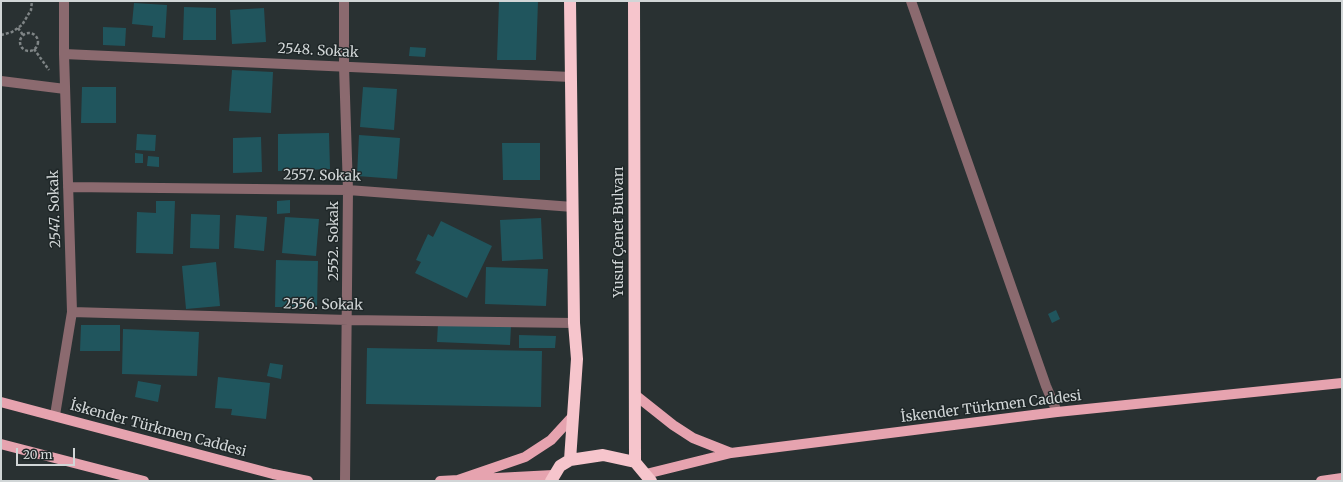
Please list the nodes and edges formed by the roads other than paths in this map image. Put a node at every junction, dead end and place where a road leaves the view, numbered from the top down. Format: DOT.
graph roads {
  1 [pos="64,1"];
  2 [pos="344,1"];
  3 [pos="570,1"];
  4 [pos="634,1"];
  5 [pos="911,1"];
  6 [pos="64,54"];
  7 [pos="344,66"];
  8 [pos="571,77"];
  9 [pos="1,82"];
  10 [pos="65,88"];
  11 [pos="68,187"];
  12 [pos="348,190"];
  13 [pos="573,207"];
  14 [pos="72,312"];
  15 [pos="348,320"];
  16 [pos="574,323"];
  17 [pos="1342,383"];
  18 [pos="634,394"];
  19 [pos="1,402"];
  20 [pos="1058,412"];
  21 [pos="55,415"];
  22 [pos="574,415"];
  23 [pos="1,444"];
  24 [pos="732,453"];
  25 [pos="570,460"];
  26 [pos="635,462"];
  27 [pos="648,477"];
  28 [pos="552,478"];
  29 [pos="1342,478"];
  30 [pos="458,480"];
  31 [pos="144,481"];
  32 [pos="308,481"];
  33 [pos="345,481"];
  34 [pos="440,481"];
  35 [pos="1321,481"];
  1 -- 6 [label="street, 2547. Sokak"];
  2 -- 7 [label="street, 2552. Sokak"];
  3 -- 8 [label="highway"];
  4 -- 18 [label="highway, Yusuf Çenet Bulvarı"];
  5 -- 20 [label="street"];
  6 -- 7 [label="street, 2548. Sokak"];
  6 -- 10 [label="street, 2547. Sokak"];
  7 -- 8 [label="street, 2548. Sokak"];
  7 -- 12 [label="street, 2552. Sokak"];
  8 -- 13 [label="highway"];
  9 -- 10 [label="street"];
  10 -- 11 [label="street, 2547. Sokak"];
  11 -- 12 [label="street, 2557. Sokak"];
  11 -- 14 [label="street, 2547. Sokak"];
  12 -- 13 [label="street, 2557. Sokak"];
  12 -- 15 [label="street, 2552. Sokak"];
  13 -- 16 [label="highway"];
  14 -- 15 [label="street, 2556. Sokak"];
  14 -- 21 [label="street, 2547. Sokak"];
  15 -- 16 [label="street, 2556. Sokak"];
  15 -- 33 [label="street, 2552. Sokak"];
  16 -- 22 [label="highway"];
  17 -- 20 [label="main road, İskender Türkmen Caddesi"];
  18 -- 24 [label="main road"];
  18 -- 26 [label="highway, Yusuf Çenet Bulvarı"];
  19 -- 21 [label="main road, İskender Türkmen Caddesi"];
  20 -- 24 [label="main road, İskender Türkmen Caddesi"];
  21 -- 32 [label="main road, İskender Türkmen Caddesi"];
  22 -- 25 [label="highway"];
  22 -- 30 [label="main road"];
  23 -- 31 [label="main road"];
  24 -- 27 [label="main road, İskender Türkmen Caddesi"];
  25 -- 26 [label="highway"];
  25 -- 28 [label="highway"];
  26 -- 27 [label="highway"];
  28 -- 30 [label="main road"];
  29 -- 35 [label="main road"];
  30 -- 34 [label="main road"];
}
